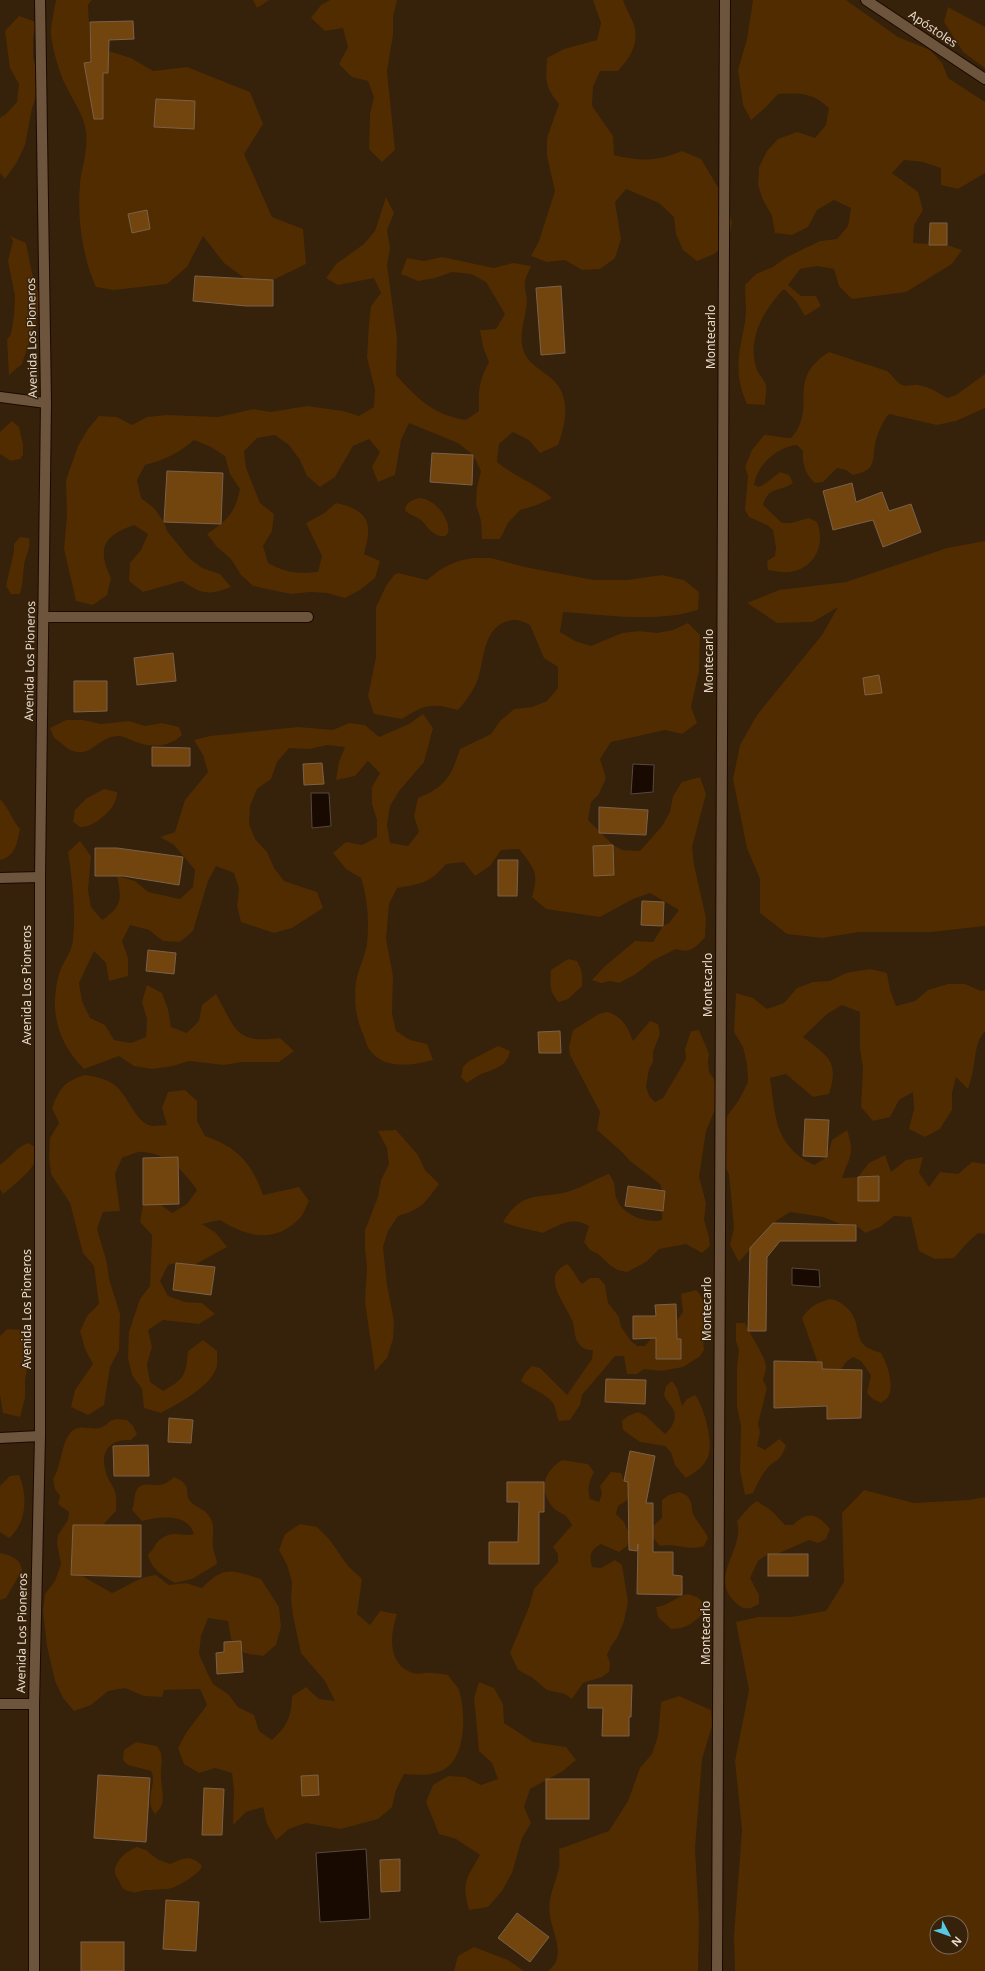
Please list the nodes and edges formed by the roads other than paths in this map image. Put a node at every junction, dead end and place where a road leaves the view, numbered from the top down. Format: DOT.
graph roads {
  1 [pos="40,0"];
  2 [pos="725,0"];
  3 [pos="866,0"];
  4 [pos="985,79"];
  5 [pos="0,397"];
  6 [pos="46,403"];
  7 [pos="43,617"];
  8 [pos="308,617"];
  9 [pos="40,877"];
  10 [pos="0,878"];
  11 [pos="40,1436"];
  12 [pos="0,1438"];
  13 [pos="0,1704"];
  14 [pos="34,1704"];
  15 [pos="34,1971"];
  16 [pos="717,1971"];
  1 -- 6 [label="street, Avenida Los Pioneros"];
  2 -- 16 [label="street, Montecarlo"];
  3 -- 4 [label="street, Apóstoles"];
  5 -- 6 [label="street"];
  6 -- 7 [label="street, Avenida Los Pioneros"];
  7 -- 8 [label="street"];
  7 -- 9 [label="street, Avenida Los Pioneros"];
  9 -- 10 [label="street"];
  9 -- 11 [label="street, Avenida Los Pioneros"];
  11 -- 12 [label="street"];
  11 -- 14 [label="street, Avenida Los Pioneros"];
  13 -- 14 [label="street"];
  14 -- 15 [label="street, Avenida Los Pioneros"];
}
